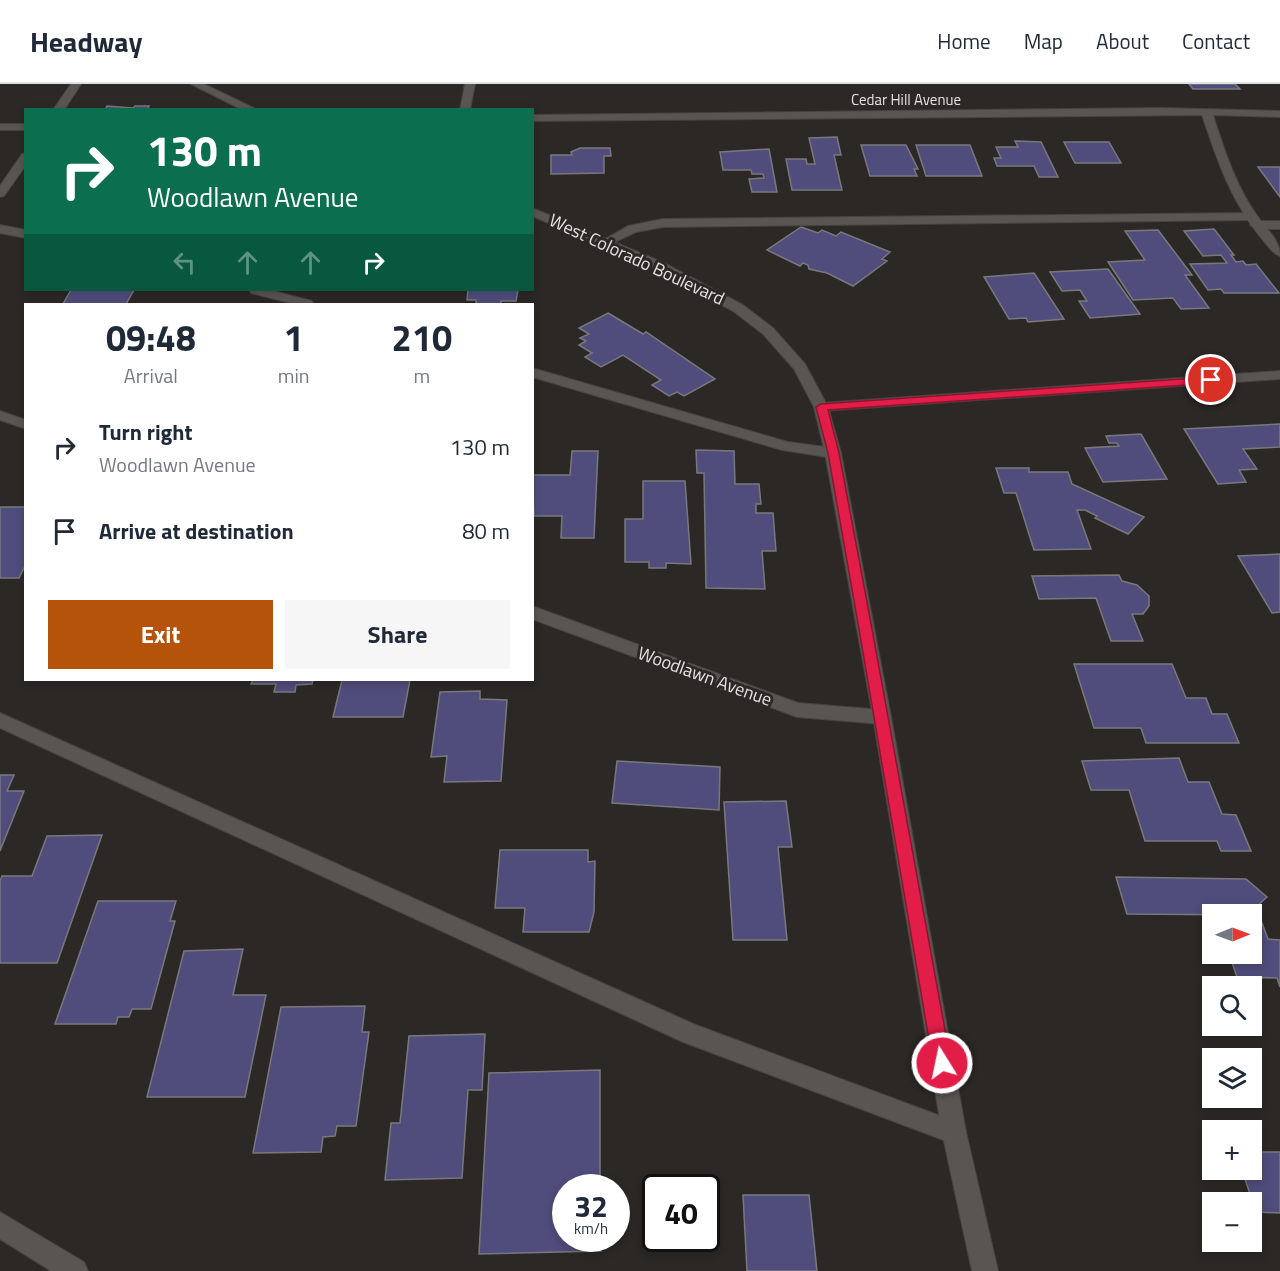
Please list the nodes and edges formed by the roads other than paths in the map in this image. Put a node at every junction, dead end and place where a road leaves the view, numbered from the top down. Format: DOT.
graph roads {
  1 [pos="76,84"];
  2 [pos="196,84"];
  3 [pos="470,84"];
  4 [pos="59,108"];
  5 [pos="249,108"];
  6 [pos="465,108"];
  7 [pos="1207,113"];
  8 [pos="1280,114"];
  9 [pos="534,118"];
  10 [pos="0,127"];
  11 [pos="24,127"];
  12 [pos="24,159"];
  13 [pos="0,194"];
  14 [pos="534,212"];
  15 [pos="1253,221"];
  16 [pos="1280,225"];
  17 [pos="0,229"];
  18 [pos="24,234"];
  19 [pos="606,242"];
  20 [pos="1280,252"];
  21 [pos="260,291"];
  22 [pos="303,303"];
  23 [pos="534,373"];
  24 [pos="1280,375"];
  25 [pos="821,407"];
  26 [pos="0,415"];
  27 [pos="24,424"];
  28 [pos="833,453"];
  29 [pos="534,613"];
  30 [pos="882,717"];
  31 [pos="0,720"];
  32 [pos="954,1132"];
  33 [pos="0,1225"];
  34 [pos="75,1271"];
  35 [pos="985,1271"];
  1 -- 4 [label="street"];
  2 -- 5 [label="street"];
  3 -- 6 [label="street"];
  7 -- 8 [label="street, Cedar Hill Avenue"];
  7 -- 9 [label="street, Cedar Hill Avenue"];
  7 -- 15 [label="street"];
  10 -- 11 [label="street"];
  12 -- 13 [label="street"];
  14 -- 19 [label="street, West Colorado Boulevard"];
  15 -- 16 [label="street"];
  15 -- 19 [label="street"];
  15 -- 20 [label="street"];
  17 -- 18 [label="street"];
  19 -- 25 [label="street, West Colorado Boulevard"];
  21 -- 22 [label="street"];
  23 -- 28 [label="street"];
  24 -- 25 [label="street"];
  25 -- 28 [label="street, West Colorado Boulevard"];
  26 -- 27 [label="street"];
  28 -- 30 [label="street, West Colorado Boulevard"];
  29 -- 30 [label="street, Woodlawn Avenue"];
  30 -- 32 [label="street, West Colorado Boulevard"];
  31 -- 32 [label="street"];
  32 -- 35 [label="street, West Colorado Boulevard"];
  33 -- 34 [label="street"];
}
